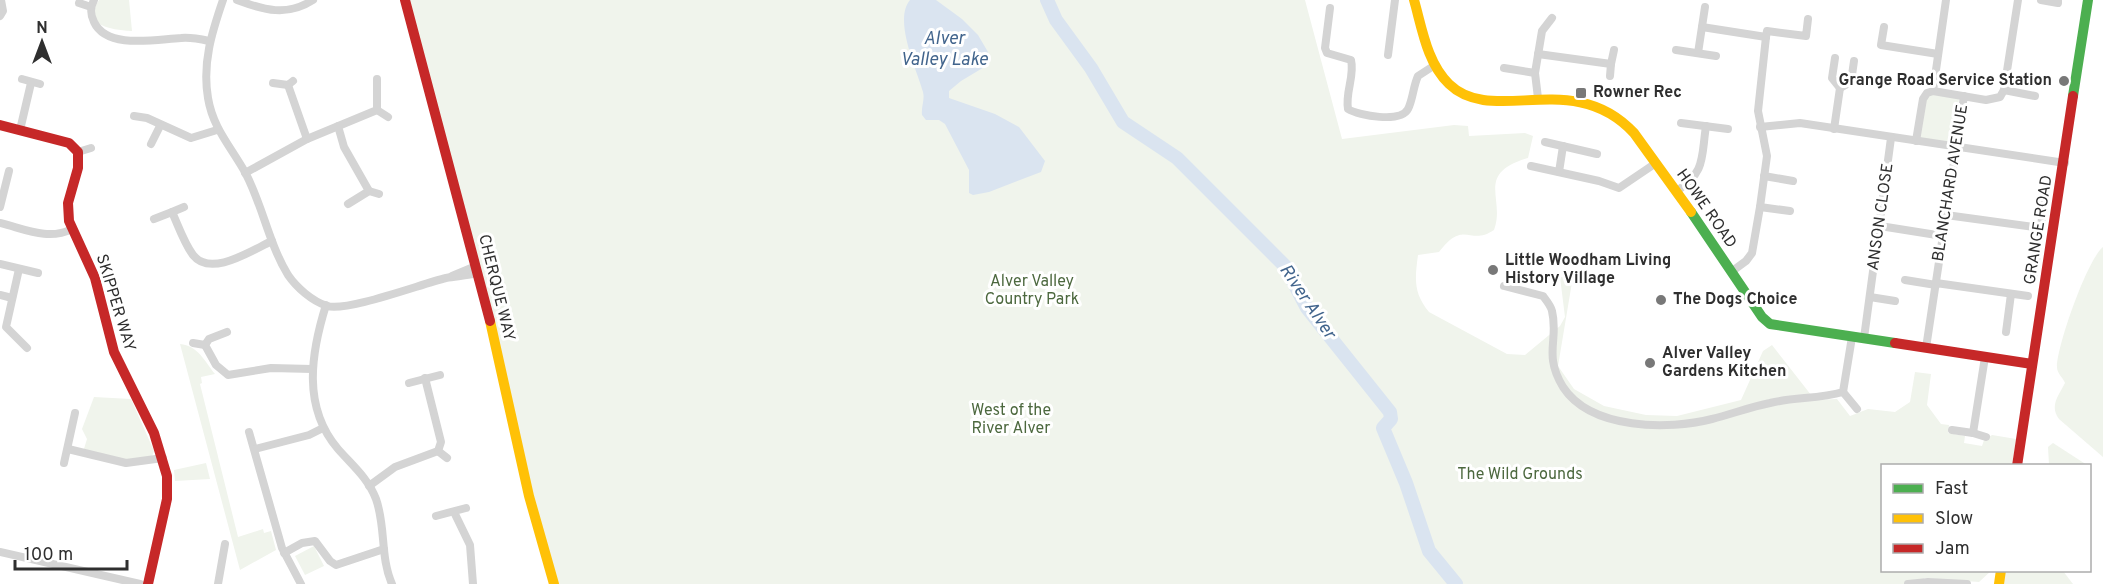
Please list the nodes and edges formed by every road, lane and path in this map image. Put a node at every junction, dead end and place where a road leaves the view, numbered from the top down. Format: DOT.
graph roads {
  1 [pos="1,0"];
  2 [pos="223,0"];
  3 [pos="237,0"];
  4 [pos="313,0"];
  5 [pos="405,0"];
  6 [pos="1395,0"];
  7 [pos="1414,0"];
  8 [pos="1946,0"];
  9 [pos="2018,0"];
  10 [pos="2041,0"];
  11 [pos="2058,0"];
  12 [pos="2088,0"];
  13 [pos="79,3"];
  14 [pos="92,4"];
  15 [pos="1705,7"];
  16 [pos="1330,8"];
  17 [pos="0,16"];
  18 [pos="1552,18"];
  19 [pos="1808,19"];
  20 [pos="1702,27"];
  21 [pos="1884,27"];
  22 [pos="1766,37"];
  23 [pos="209,40"];
  24 [pos="1614,50"];
  25 [pos="1676,50"];
  26 [pos="1698,53"];
  27 [pos="1538,54"];
  28 [pos="1938,54"];
  29 [pos="1388,55"];
  30 [pos="1716,56"];
  31 [pos="1835,58"];
  32 [pos="1854,61"];
  33 [pos="1611,64"];
  34 [pos="1435,65"];
  35 [pos="1504,68"];
  36 [pos="1535,73"];
  37 [pos="1610,76"];
  38 [pos="22,80"];
  39 [pos="377,80"];
  40 [pos="31,83"];
  41 [pos="273,83"];
  42 [pos="40,84"];
  43 [pos="1840,88"];
  44 [pos="2004,90"];
  45 [pos="1933,91"];
  46 [pos="1964,96"];
  47 [pos="2035,96"];
  48 [pos="1538,98"];
  49 [pos="377,110"];
  50 [pos="134,116"];
  51 [pos="388,117"];
  52 [pos="1681,123"];
  53 [pos="0,125"];
  54 [pos="160,126"];
  55 [pos="338,126"];
  56 [pos="1706,126"];
  57 [pos="1760,127"];
  58 [pos="1728,129"];
  59 [pos="1834,129"];
  60 [pos="20,130"];
  61 [pos="217,130"];
  62 [pos="1891,138"];
  63 [pos="307,139"];
  64 [pos="1916,141"];
  65 [pos="1545,142"];
  66 [pos="151,144"];
  67 [pos="1563,146"];
  68 [pos="91,148"];
  69 [pos="1956,148"];
  70 [pos="78,152"];
  71 [pos="1597,154"];
  72 [pos="1656,163"];
  73 [pos="2065,163"];
  74 [pos="1531,166"];
  75 [pos="9,171"];
  76 [pos="1559,172"];
  77 [pos="245,173"];
  78 [pos="1764,176"];
  79 [pos="1792,181"];
  80 [pos="2047,184"];
  81 [pos="369,191"];
  82 [pos="1677,191"];
  83 [pos="379,194"];
  84 [pos="348,204"];
  85 [pos="0,207"];
  86 [pos="184,207"];
  87 [pos="1760,207"];
  88 [pos="1790,211"];
  89 [pos="172,212"];
  90 [pos="1946,215"];
  91 [pos="154,219"];
  92 [pos="0,223"];
  93 [pos="1880,226"];
  94 [pos="2041,228"];
  95 [pos="72,230"];
  96 [pos="1942,236"];
  97 [pos="272,241"];
  98 [pos="0,264"];
  99 [pos="19,269"];
  100 [pos="477,270"];
  101 [pos="1731,272"];
  102 [pos="38,273"];
  103 [pos="1905,280"];
  104 [pos="2033,281"];
  105 [pos="1936,284"];
  106 [pos="1504,286"];
  107 [pos="2011,294"];
  108 [pos="0,295"];
  109 [pos="2028,296"];
  110 [pos="1870,297"];
  111 [pos="12,298"];
  112 [pos="1895,301"];
  113 [pos="326,305"];
  114 [pos="227,332"];
  115 [pos="2006,332"];
  116 [pos="1852,337"];
  117 [pos="1864,338"];
  118 [pos="194,343"];
  119 [pos="205,345"];
  120 [pos="27,348"];
  121 [pos="1926,348"];
  122 [pos="1985,357"];
  123 [pos="2032,364"];
  124 [pos="312,369"];
  125 [pos="440,375"];
  126 [pos="425,378"];
  127 [pos="408,383"];
  128 [pos="1843,392"];
  129 [pos="1857,409"];
  130 [pos="75,413"];
  131 [pos="323,428"];
  132 [pos="1952,430"];
  133 [pos="249,432"];
  134 [pos="1973,433"];
  135 [pos="1986,437"];
  136 [pos="255,448"];
  137 [pos="68,449"];
  138 [pos="438,451"];
  139 [pos="447,458"];
  140 [pos="163,459"];
  141 [pos="64,463"];
  142 [pos="2017,464"];
  143 [pos="369,486"];
  144 [pos="466,508"];
  145 [pos="454,512"];
  146 [pos="436,516"];
  147 [pos="225,544"];
  148 [pos="384,549"];
  149 [pos="0,552"];
  150 [pos="284,553"];
  151 [pos="140,584"];
  152 [pos="148,584"];
  153 [pos="218,584"];
  154 [pos="301,584"];
  155 [pos="392,584"];
  156 [pos="472,584"];
  157 [pos="554,584"];
  158 [pos="1908,584"];
  159 [pos="1966,584"];
  1 -- 17 [label="street"];
  2 -- 23 [label="street"];
  3 -- 4 [label="street"];
  5 -- 100 [label="street, CHERQUE WAY"];
  6 -- 29 [label="street"];
  7 -- 34 [label="street, HOWE ROAD"];
  8 -- 28 [label="street, BLANCHARD AVENUE"];
  9 -- 44 [label="street"];
  10 -- 11 [label="street"];
  12 -- 73 [label="street, GRANGE ROAD"];
  13 -- 14 [label="street"];
  14 -- 23 [label="street"];
  15 -- 20 [label="street"];
  16 -- 34 [label="street"];
  18 -- 27 [label="street"];
  19 -- 22 [label="street"];
  20 -- 22 [label="street"];
  20 -- 26 [label="street"];
  21 -- 28 [label="street"];
  22 -- 57 [label="street"];
  23 -- 61 [label="street"];
  24 -- 33 [label="street"];
  25 -- 26 [label="street"];
  26 -- 30 [label="street"];
  27 -- 33 [label="street"];
  27 -- 36 [label="street"];
  28 -- 45 [label="street, BLANCHARD AVENUE"];
  31 -- 43 [label="street"];
  32 -- 43 [label="street"];
  33 -- 37 [label="street"];
  34 -- 48 [label="street, HOWE ROAD"];
  35 -- 36 [label="street"];
  36 -- 48 [label="street"];
  38 -- 40 [label="street"];
  39 -- 49 [label="street"];
  40 -- 42 [label="street"];
  40 -- 60 [label="street"];
  41 -- 63 [label="street"];
  43 -- 59 [label="street"];
  44 -- 46 [label="street"];
  44 -- 47 [label="street"];
  45 -- 46 [label="street, BLANCHARD AVENUE"];
  45 -- 64 [label="street"];
  46 -- 69 [label="street, BLANCHARD AVENUE"];
  48 -- 72 [label="street, HOWE ROAD"];
  49 -- 51 [label="street"];
  49 -- 55 [label="street"];
  50 -- 54 [label="street"];
  52 -- 56 [label="street"];
  53 -- 60 [label="street"];
  54 -- 61 [label="street"];
  54 -- 66 [label="street"];
  55 -- 63 [label="street"];
  55 -- 81 [label="street"];
  56 -- 58 [label="street"];
  56 -- 82 [label="street"];
  57 -- 59 [label="street"];
  57 -- 78 [label="street"];
  59 -- 62 [label="street"];
  60 -- 70 [label="street"];
  61 -- 77 [label="street"];
  62 -- 64 [label="street"];
  62 -- 93 [label="street, ANSON CLOSE"];
  63 -- 77 [label="street"];
  64 -- 69 [label="street"];
  65 -- 67 [label="street"];
  67 -- 71 [label="street"];
  67 -- 76 [label="street"];
  68 -- 70 [label="street"];
  69 -- 73 [label="street"];
  69 -- 90 [label="street, BLANCHARD AVENUE"];
  70 -- 95 [label="street, SKIPPER WAY"];
  72 -- 76 [label="street"];
  72 -- 82 [label="street, HOWE ROAD"];
  73 -- 123 [label="street, GRANGE ROAD"];
  74 -- 76 [label="street"];
  75 -- 85 [label="street"];
  77 -- 97 [label="street"];
  78 -- 79 [label="street"];
  78 -- 87 [label="street"];
  80 -- 94 [label="street"];
  81 -- 83 [label="street"];
  81 -- 84 [label="street"];
  82 -- 101 [label="street, HOWE ROAD"];
  86 -- 89 [label="street"];
  87 -- 88 [label="street"];
  87 -- 101 [label="street"];
  89 -- 91 [label="street"];
  89 -- 97 [label="street"];
  90 -- 94 [label="street"];
  90 -- 96 [label="street, BLANCHARD AVENUE"];
  92 -- 95 [label="street"];
  93 -- 96 [label="street"];
  93 -- 110 [label="street, ANSON CLOSE"];
  94 -- 104 [label="street"];
  95 -- 140 [label="street, SKIPPER WAY"];
  96 -- 105 [label="street, BLANCHARD AVENUE"];
  97 -- 113 [label="street"];
  98 -- 99 [label="street"];
  99 -- 102 [label="street"];
  99 -- 111 [label="street"];
  100 -- 113 [label="street"];
  100 -- 157 [label="street, CHERQUE WAY"];
  101 -- 116 [label="street, HOWE ROAD"];
  103 -- 105 [label="street, BLANCHARD AVENUE"];
  105 -- 107 [label="street"];
  105 -- 121 [label="street, BLANCHARD AVENUE"];
  106 -- 128 [label="street"];
  107 -- 109 [label="street"];
  107 -- 115 [label="street"];
  108 -- 111 [label="street"];
  110 -- 112 [label="street"];
  110 -- 117 [label="street, ANSON CLOSE"];
  111 -- 120 [label="street"];
  113 -- 124 [label="street"];
  114 -- 119 [label="street"];
  116 -- 117 [label="street, HOWE ROAD"];
  116 -- 128 [label="street"];
  117 -- 121 [label="street, HOWE ROAD"];
  118 -- 119 [label="street"];
  119 -- 124 [label="street"];
  121 -- 122 [label="street, HOWE ROAD"];
  122 -- 123 [label="street, HOWE ROAD"];
  122 -- 134 [label="street"];
  123 -- 142 [label="street, GRANGE ROAD"];
  124 -- 131 [label="street"];
  125 -- 126 [label="street"];
  126 -- 127 [label="street"];
  126 -- 138 [label="street"];
  128 -- 129 [label="street"];
  130 -- 137 [label="street"];
  131 -- 136 [label="street"];
  131 -- 143 [label="street"];
  132 -- 134 [label="street"];
  133 -- 136 [label="street"];
  134 -- 135 [label="street"];
  136 -- 150 [label="street"];
  137 -- 140 [label="street"];
  137 -- 141 [label="street"];
  138 -- 139 [label="street"];
  138 -- 143 [label="street"];
  140 -- 152 [label="street, SKIPPER WAY"];
  143 -- 148 [label="street"];
  144 -- 145 [label="street"];
  145 -- 146 [label="street"];
  145 -- 156 [label="street"];
  147 -- 153 [label="street"];
  148 -- 150 [label="street"];
  148 -- 155 [label="street"];
  149 -- 151 [label="street"];
  150 -- 154 [label="street"];
  158 -- 159 [label="street"];
}
